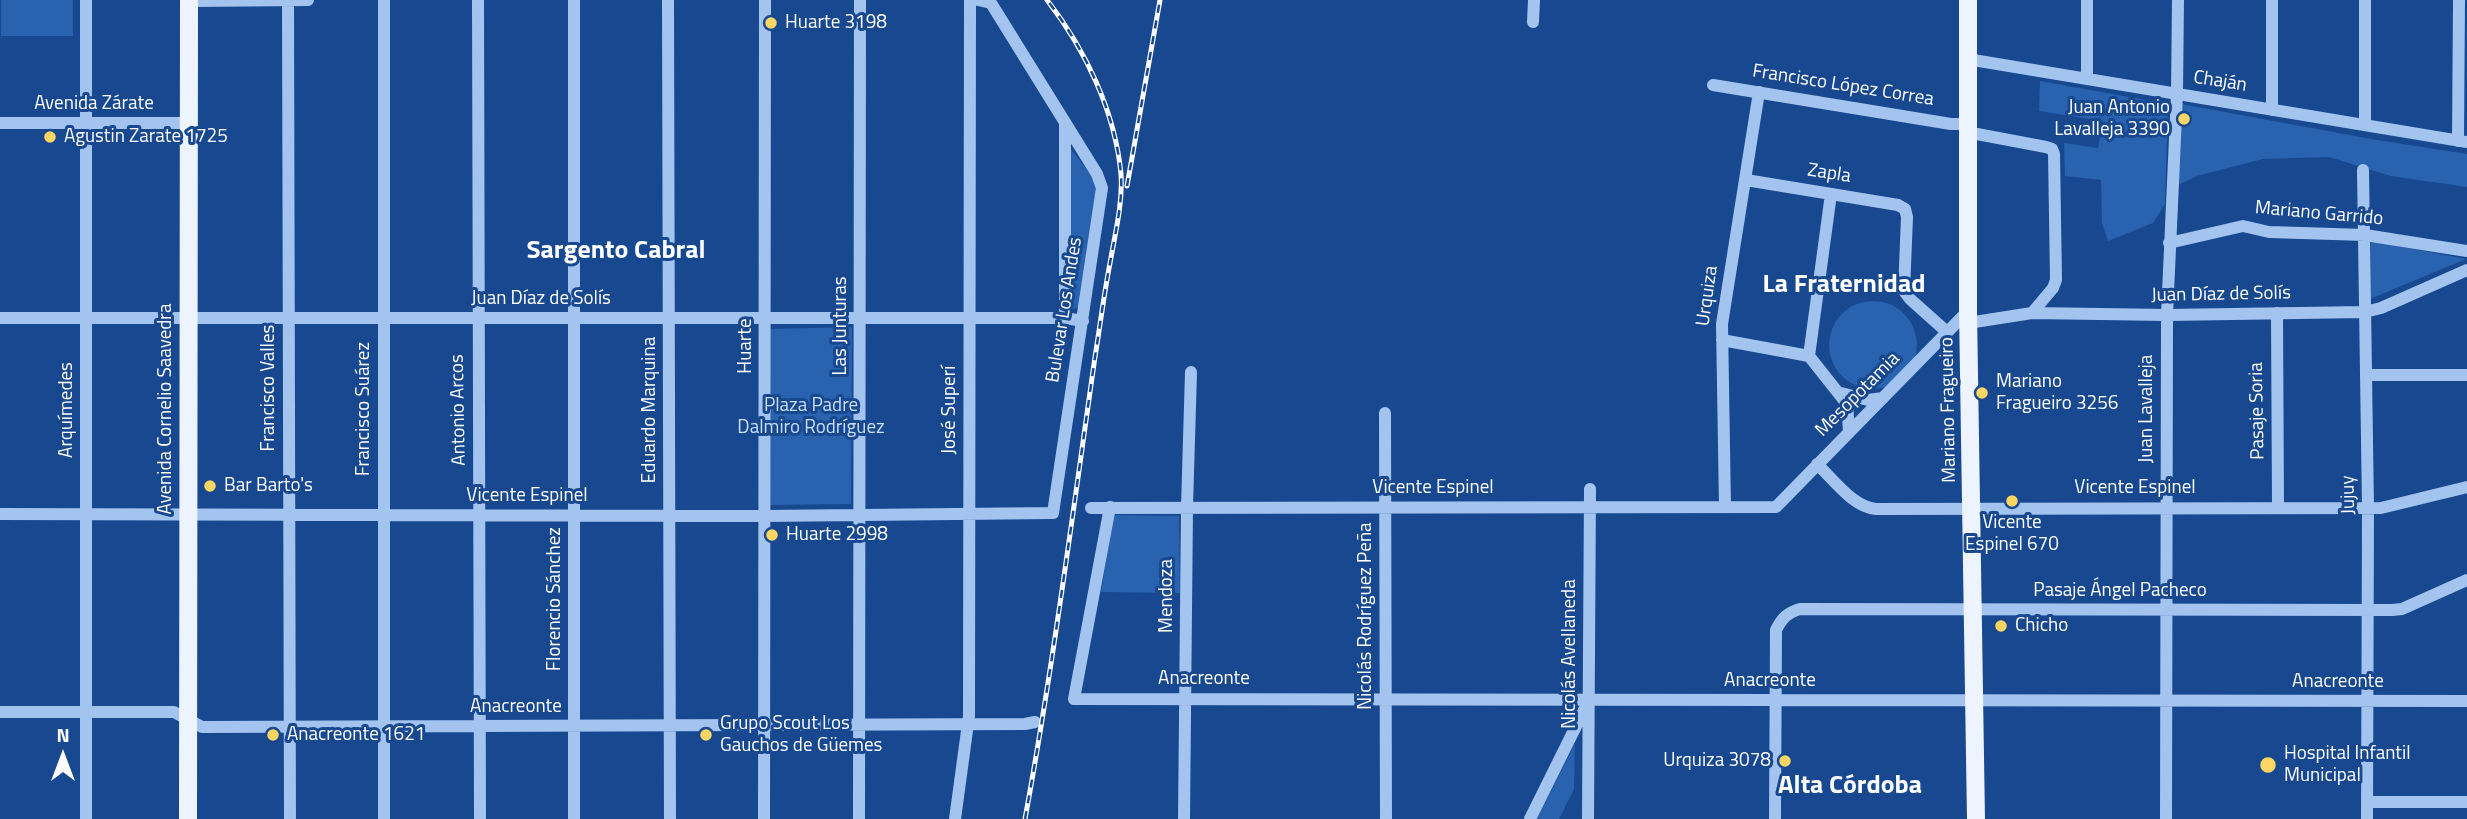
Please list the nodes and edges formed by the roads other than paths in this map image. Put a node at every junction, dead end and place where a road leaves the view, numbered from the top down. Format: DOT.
graph roads {
  1 [pos="86,0"];
  2 [pos="189,0"];
  3 [pos="288,0"];
  4 [pos="308,0"];
  5 [pos="383,0"];
  6 [pos="478,0"];
  7 [pos="574,0"];
  8 [pos="668,0"];
  9 [pos="765,0"];
  10 [pos="860,0"];
  11 [pos="970,0"];
  12 [pos="1534,0"];
  13 [pos="1968,0"];
  14 [pos="2087,0"];
  15 [pos="2178,0"];
  16 [pos="2272,0"];
  17 [pos="2365,0"];
  18 [pos="2459,0"];
  19 [pos="984,2"];
  20 [pos="1533,22"];
  21 [pos="1967,59"];
  22 [pos="2087,79"];
  23 [pos="1713,85"];
  24 [pos="1759,92"];
  25 [pos="2177,94"];
  26 [pos="2272,110"];
  27 [pos="1065,122"];
  28 [pos="0,123"];
  29 [pos="86,123"];
  30 [pos="189,123"];
  31 [pos="2365,124"];
  32 [pos="1973,129"];
  33 [pos="2463,142"];
  34 [pos="2363,170"];
  35 [pos="1746,180"];
  36 [pos="1831,194"];
  37 [pos="2365,235"];
  38 [pos="2169,243"];
  39 [pos="2467,251"];
  40 [pos="2467,270"];
  41 [pos="2365,312"];
  42 [pos="2032,313"];
  43 [pos="2277,313"];
  44 [pos="2167,315"];
  45 [pos="1968,316"];
  46 [pos="0,318"];
  47 [pos="86,318"];
  48 [pos="187,318"];
  49 [pos="288,318"];
  50 [pos="384,318"];
  51 [pos="574,318"];
  52 [pos="669,318"];
  53 [pos="765,318"];
  54 [pos="860,318"];
  55 [pos="969,318"];
  56 [pos="1065,318"];
  57 [pos="478,319"];
  58 [pos="1083,321"];
  59 [pos="1947,332"];
  60 [pos="1722,340"];
  61 [pos="1809,356"];
  62 [pos="1191,372"];
  63 [pos="2367,375"];
  64 [pos="2467,375"];
  65 [pos="1840,393"];
  66 [pos="1883,398"];
  67 [pos="1385,413"];
  68 [pos="1849,431"];
  69 [pos="1817,464"];
  70 [pos="2467,487"];
  71 [pos="1590,489"];
  72 [pos="1110,507"];
  73 [pos="1187,507"];
  74 [pos="1385,507"];
  75 [pos="1591,507"];
  76 [pos="1725,507"];
  77 [pos="1776,507"];
  78 [pos="1091,508"];
  79 [pos="1971,508"];
  80 [pos="2167,508"];
  81 [pos="2278,508"];
  82 [pos="2368,508"];
  83 [pos="1054,513"];
  84 [pos="0,514"];
  85 [pos="86,514"];
  86 [pos="574,514"];
  87 [pos="969,514"];
  88 [pos="187,515"];
  89 [pos="288,515"];
  90 [pos="383,515"];
  91 [pos="480,515"];
  92 [pos="669,515"];
  93 [pos="860,515"];
  94 [pos="764,516"];
  95 [pos="2467,580"];
  96 [pos="1972,610"];
  97 [pos="2166,610"];
  98 [pos="2368,610"];
  99 [pos="1186,698"];
  100 [pos="1385,699"];
  101 [pos="1588,701"];
  102 [pos="1775,701"];
  103 [pos="1974,701"];
  104 [pos="2166,701"];
  105 [pos="2367,701"];
  106 [pos="2467,701"];
  107 [pos="0,712"];
  108 [pos="86,712"];
  109 [pos="188,720"];
  110 [pos="1035,722"];
  111 [pos="858,724"];
  112 [pos="969,724"];
  113 [pos="764,725"];
  114 [pos="384,726"];
  115 [pos="574,726"];
  116 [pos="671,726"];
  117 [pos="290,727"];
  118 [pos="480,727"];
  119 [pos="2467,802"];
  120 [pos="2367,803"];
  121 [pos="86,819"];
  122 [pos="188,819"];
  123 [pos="289,819"];
  124 [pos="384,819"];
  125 [pos="480,819"];
  126 [pos="574,819"];
  127 [pos="670,819"];
  128 [pos="764,819"];
  129 [pos="859,819"];
  130 [pos="955,819"];
  131 [pos="1184,819"];
  132 [pos="1386,819"];
  133 [pos="1530,819"];
  134 [pos="1588,819"];
  135 [pos="1775,819"];
  136 [pos="1976,819"];
  137 [pos="2166,819"];
  138 [pos="2367,819"];
  1 -- 29 [label="street, Arquímedes"];
  2 -- 3 [label="street"];
  2 -- 30 [label="main road, Avenida Cornelio Saavedra"];
  3 -- 4 [label="street"];
  3 -- 49 [label="street, Francisco Valles"];
  5 -- 50 [label="street, Francisco Suárez"];
  6 -- 57 [label="street, Antonio Arcos"];
  7 -- 51 [label="street, Florencio Sánchez"];
  8 -- 52 [label="street, Eduardo Marquina"];
  9 -- 53 [label="street, Huarte"];
  10 -- 54 [label="street, Las Junturas"];
  11 -- 55 [label="street, José Superí"];
  12 -- 20 [label="street"];
  13 -- 21 [label="main road, Mariano Fragueiro"];
  14 -- 22 [label="street"];
  15 -- 25 [label="street, Juan Lavalleja"];
  16 -- 26 [label="street"];
  17 -- 31 [label="street"];
  18 -- 33 [label="street"];
  19 -- 27 [label="street, Bulevar Los Andes"];
  21 -- 22 [label="street, Chaján"];
  21 -- 32 [label="main road, Mariano Fragueiro"];
  22 -- 25 [label="street, Chaján"];
  23 -- 24 [label="street, Francisco López Correa"];
  24 -- 32 [label="street, Francisco López Correa"];
  24 -- 35 [label="street, Urquiza"];
  25 -- 26 [label="street, Chaján"];
  25 -- 38 [label="street, Juan Lavalleja"];
  26 -- 31 [label="street, Chaján"];
  27 -- 56 [label="street, Bulevar Los Andes"];
  27 -- 58 [label="street, Bulevar Los Andes"];
  28 -- 29 [label="street, Avenida Zárate"];
  29 -- 30 [label="street, Avenida Zárate"];
  29 -- 47 [label="street, Arquímedes"];
  30 -- 48 [label="main road, Avenida Cornelio Saavedra"];
  31 -- 33 [label="street, Chaján"];
  32 -- 42 [label="street, Francisco López Correa"];
  32 -- 45 [label="main road, Mariano Fragueiro"];
  34 -- 37 [label="street, Jujuy"];
  35 -- 36 [label="street, Zapla"];
  35 -- 60 [label="street, Urquiza"];
  36 -- 59 [label="street, Zapla"];
  36 -- 61 [label="street"];
  37 -- 38 [label="street, Mariano Garrido"];
  37 -- 39 [label="street, Mariano Garrido"];
  37 -- 41 [label="street, Jujuy"];
  38 -- 44 [label="street, Juan Lavalleja"];
  40 -- 41 [label="street, Juan Díaz de Solís"];
  41 -- 43 [label="street, Juan Díaz de Solís"];
  41 -- 63 [label="street, Jujuy"];
  42 -- 44 [label="street, Juan Díaz de Solís"];
  42 -- 45 [label="street, Juan Díaz de Solís"];
  43 -- 44 [label="street, Juan Díaz de Solís"];
  43 -- 81 [label="street, Pasaje Soria"];
  44 -- 80 [label="street, Juan Lavalleja"];
  45 -- 59 [label="street, Mesopotamia"];
  45 -- 79 [label="main road, Mariano Fragueiro"];
  46 -- 47 [label="street, Juan Díaz de Solís"];
  47 -- 48 [label="street, Juan Díaz de Solís"];
  47 -- 85 [label="street, Arquímedes"];
  48 -- 49 [label="street, Juan Díaz de Solís"];
  48 -- 88 [label="main road, Avenida Cornelio Saavedra"];
  49 -- 50 [label="street, Juan Díaz de Solís"];
  49 -- 89 [label="street, Francisco Valles"];
  50 -- 57 [label="street, Juan Díaz de Solís"];
  50 -- 90 [label="street, Francisco Suárez"];
  51 -- 52 [label="street, Juan Díaz de Solís"];
  51 -- 57 [label="street, Juan Díaz de Solís"];
  51 -- 86 [label="street, Florencio Sánchez"];
  52 -- 53 [label="street, Juan Díaz de Solís"];
  52 -- 92 [label="street, Eduardo Marquina"];
  53 -- 54 [label="street, Juan Díaz de Solís"];
  53 -- 94 [label="street, Huarte"];
  54 -- 55 [label="street, Juan Díaz de Solís"];
  54 -- 93 [label="street, Las Junturas"];
  55 -- 56 [label="street, Juan Díaz de Solís"];
  55 -- 87 [label="street, José Superí"];
  56 -- 58 [label="street, Juan Díaz de Solís"];
  57 -- 91 [label="street, Antonio Arcos"];
  58 -- 83 [label="street, Bulevar Los Andes"];
  59 -- 66 [label="street, Mesopotamia"];
  60 -- 61 [label="street"];
  60 -- 76 [label="street, Urquiza"];
  61 -- 65 [label="street"];
  62 -- 73 [label="street, Mendoza"];
  63 -- 64 [label="street"];
  63 -- 82 [label="street, Jujuy"];
  65 -- 66 [label="street"];
  65 -- 68 [label="street"];
  66 -- 68 [label="street, Mesopotamia"];
  67 -- 74 [label="street, Nicolás Rodríguez Peña"];
  68 -- 69 [label="street, Mesopotamia"];
  69 -- 77 [label="street, Mesopotamia"];
  69 -- 79 [label="street, Vicente Espinel"];
  70 -- 82 [label="street, Vicente Espinel"];
  71 -- 75 [label="street, Nicolás Avellaneda"];
  72 -- 73 [label="street, Vicente Espinel"];
  72 -- 78 [label="street, Vicente Espinel"];
  72 -- 99 [label="street, Anacreonte"];
  73 -- 74 [label="street, Vicente Espinel"];
  73 -- 99 [label="street, Mendoza"];
  74 -- 75 [label="street, Vicente Espinel"];
  74 -- 100 [label="street, Nicolás Rodríguez Peña"];
  75 -- 76 [label="street, Vicente Espinel"];
  75 -- 101 [label="street, Nicolás Avellaneda"];
  76 -- 77 [label="street, Vicente Espinel"];
  79 -- 80 [label="street, Vicente Espinel"];
  79 -- 96 [label="main road, Mariano Fragueiro"];
  80 -- 81 [label="street, Vicente Espinel"];
  80 -- 97 [label="street, Juan Lavalleja"];
  81 -- 82 [label="street, Vicente Espinel"];
  82 -- 98 [label="street, Jujuy"];
  83 -- 87 [label="street, Vicente Espinel"];
  84 -- 85 [label="street, Vicente Espinel"];
  85 -- 88 [label="street, Vicente Espinel"];
  85 -- 108 [label="street, Arquímedes"];
  86 -- 91 [label="street, Vicente Espinel"];
  86 -- 92 [label="street, Vicente Espinel"];
  86 -- 115 [label="street, Florencio Sánchez"];
  87 -- 93 [label="street, Vicente Espinel"];
  87 -- 112 [label="street, José Superí"];
  88 -- 89 [label="street, Vicente Espinel"];
  88 -- 109 [label="main road, Avenida Cornelio Saavedra"];
  89 -- 90 [label="street, Vicente Espinel"];
  89 -- 117 [label="street, Francisco Valles"];
  90 -- 91 [label="street, Vicente Espinel"];
  90 -- 114 [label="street, Francisco Suárez"];
  91 -- 118 [label="street, Antonio Arcos"];
  92 -- 94 [label="street, Vicente Espinel"];
  92 -- 116 [label="street, Eduardo Marquina"];
  93 -- 94 [label="street, Vicente Espinel"];
  93 -- 111 [label="street, Las Junturas"];
  94 -- 113 [label="street, Huarte"];
  95 -- 98 [label="street, Pasaje Ángel Pacheco"];
  96 -- 97 [label="street, Pasaje Ángel Pacheco"];
  96 -- 102 [label="street, Pasaje Ángel Pacheco"];
  96 -- 103 [label="main road, Mariano Fragueiro"];
  97 -- 98 [label="street, Pasaje Ángel Pacheco"];
  97 -- 104 [label="street, Juan Lavalleja"];
  98 -- 105 [label="street, Jujuy"];
  99 -- 100 [label="street, Anacreonte"];
  99 -- 131 [label="street, Mendoza"];
  100 -- 101 [label="street, Anacreonte"];
  100 -- 132 [label="street, Nicolás Rodríguez Peña"];
  101 -- 102 [label="street, Anacreonte"];
  101 -- 133 [label="street"];
  101 -- 134 [label="street, Nicolás Avellaneda"];
  102 -- 103 [label="street, Anacreonte"];
  102 -- 135 [label="street"];
  103 -- 104 [label="street, Anacreonte"];
  103 -- 136 [label="main road, Mariano Fragueiro"];
  104 -- 105 [label="street, Anacreonte"];
  104 -- 137 [label="street, Juan Lavalleja"];
  105 -- 106 [label="street, Anacreonte"];
  105 -- 120 [label="street, Jujuy"];
  107 -- 108 [label="street, Anacreonte"];
  108 -- 109 [label="street, Anacreonte"];
  108 -- 121 [label="street, Arquímedes"];
  109 -- 117 [label="street, Anacreonte"];
  109 -- 122 [label="main road, Avenida Cornelio Saavedra"];
  110 -- 112 [label="street, Anacreonte"];
  111 -- 112 [label="street, Anacreonte"];
  111 -- 113 [label="street, Anacreonte"];
  111 -- 129 [label="street, Las Junturas"];
  112 -- 130 [label="street, José Superí"];
  113 -- 116 [label="street, Anacreonte"];
  113 -- 128 [label="street, Huarte"];
  114 -- 117 [label="street, Anacreonte"];
  114 -- 118 [label="street, Anacreonte"];
  114 -- 124 [label="street, Francisco Suárez"];
  115 -- 116 [label="street, Anacreonte"];
  115 -- 118 [label="street, Anacreonte"];
  115 -- 126 [label="street, Florencio Sánchez"];
  116 -- 127 [label="street, Eduardo Marquina"];
  117 -- 123 [label="street, Francisco Valles"];
  118 -- 125 [label="street, Antonio Arcos"];
  119 -- 120 [label="street"];
  120 -- 138 [label="street, Jujuy"];
}
